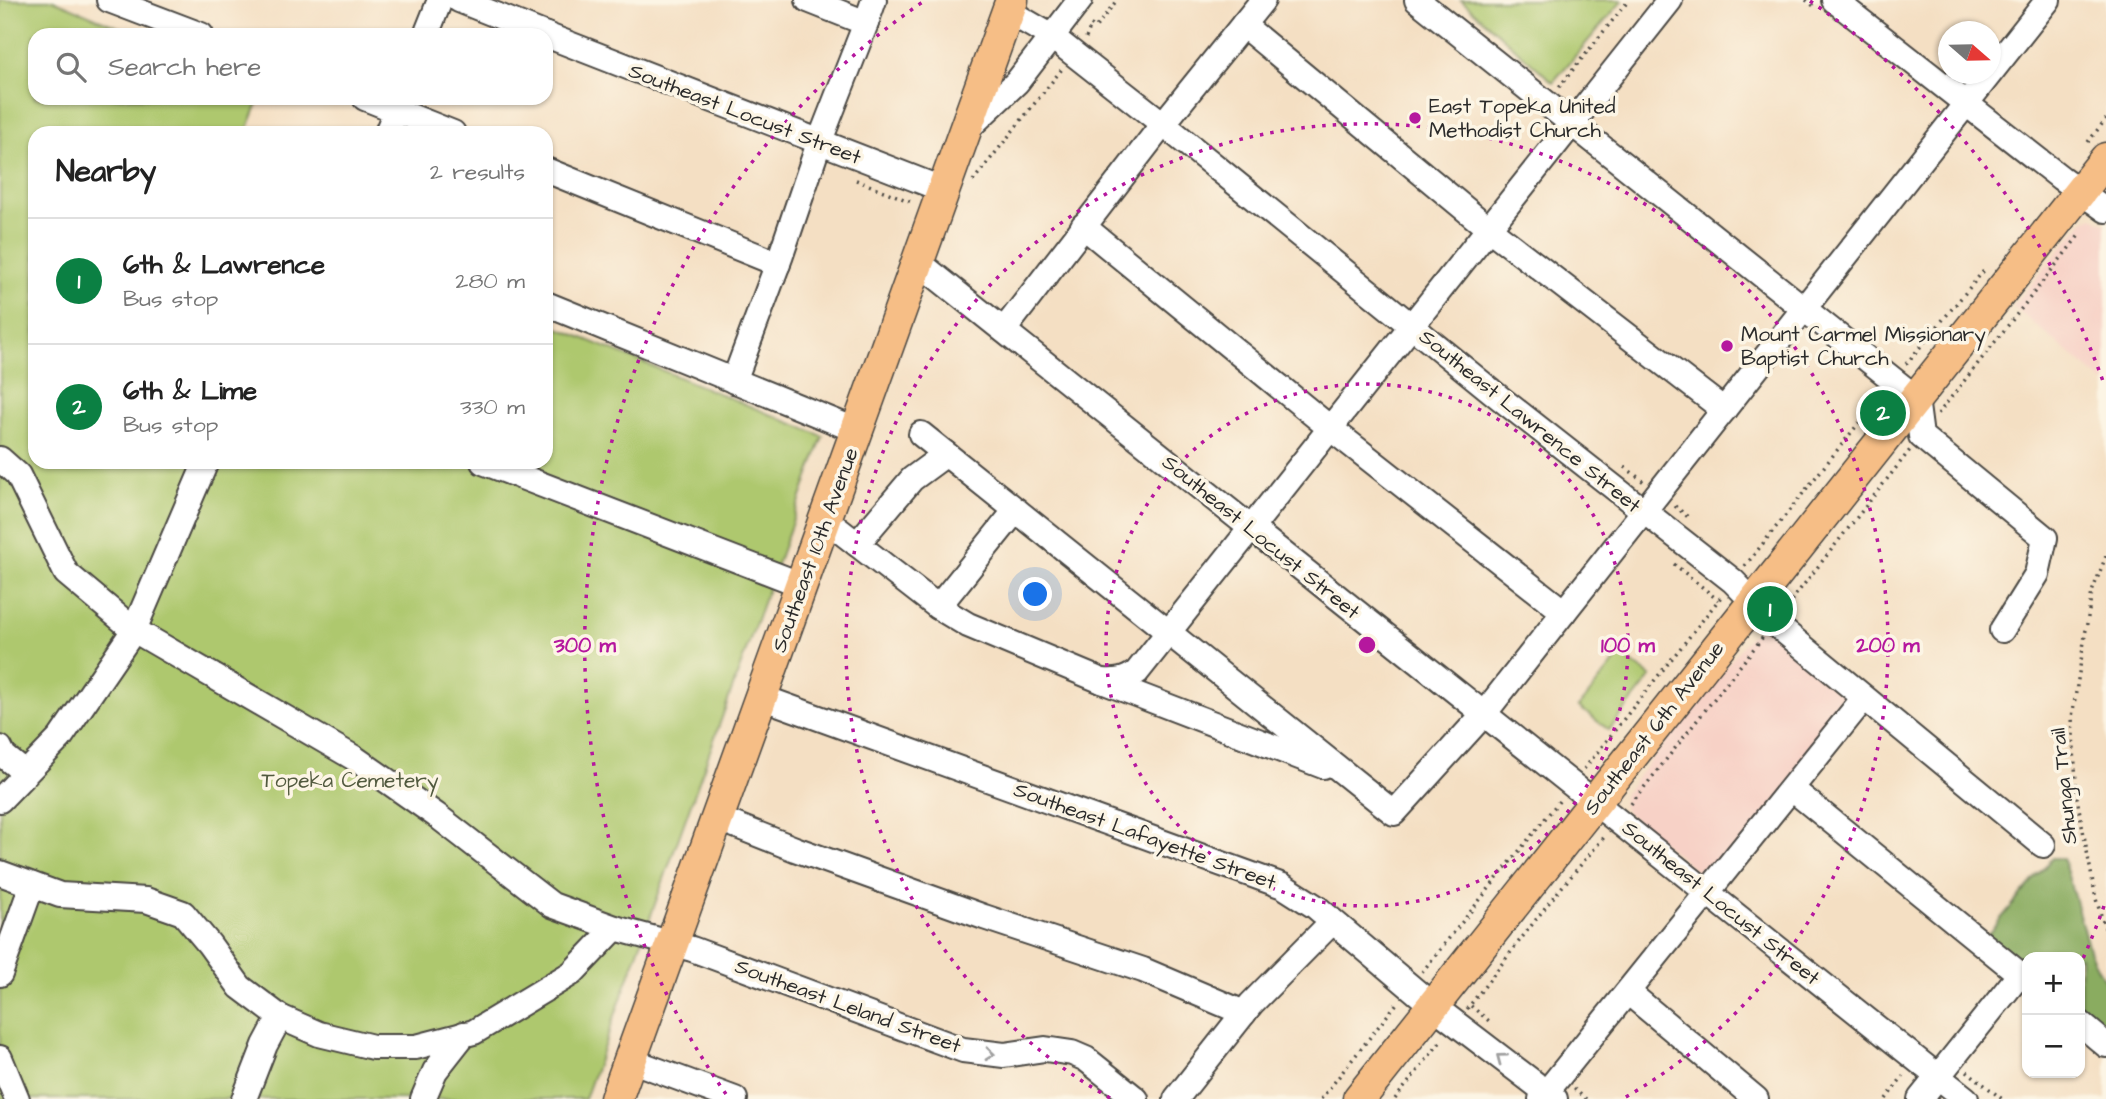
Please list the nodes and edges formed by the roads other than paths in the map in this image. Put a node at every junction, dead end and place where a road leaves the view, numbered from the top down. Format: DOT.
graph roads {
  1 [pos="109,0"];
  2 [pos="440,0"];
  3 [pos="459,0"];
  4 [pos="808,0"];
  5 [pos="874,0"];
  6 [pos="1080,0"];
  7 [pos="1263,0"];
  8 [pos="1417,0"];
  9 [pos="1670,0"];
  10 [pos="1834,0"];
  11 [pos="2042,2"];
  12 [pos="1010,6"];
  13 [pos="866,23"];
  14 [pos="1243,25"];
  15 [pos="183,28"];
  16 [pos="429,28"];
  17 [pos="529,28"];
  18 [pos="1051,36"];
  19 [pos="553,38"];
  20 [pos="1966,104"];
  21 [pos="399,105"];
  22 [pos="401,105"];
  23 [pos="1572,123"];
  24 [pos="1163,124"];
  25 [pos="390,126"];
  26 [pos="440,126"];
  27 [pos="965,131"];
  28 [pos="819,143"];
  29 [pos="2096,151"];
  30 [pos="553,173"];
  31 [pos="944,190"];
  32 [pos="2096,203"];
  33 [pos="1083,226"];
  34 [pos="1488,228"];
  35 [pos="918,262"];
  36 [pos="778,264"];
  37 [pos="553,307"];
  38 [pos="1803,308"];
  39 [pos="1411,326"];
  40 [pos="1004,330"];
  41 [pos="734,381"];
  42 [pos="1905,389"];
  43 [pos="1724,410"];
  44 [pos="1330,428"];
  45 [pos="858,431"];
  46 [pos="920,434"];
  47 [pos="946,454"];
  48 [pos="0,459"];
  49 [pos="203,469"];
  50 [pos="501,469"];
  51 [pos="1016,510"];
  52 [pos="1645,512"];
  53 [pos="826,520"];
  54 [pos="1250,529"];
  55 [pos="857,544"];
  56 [pos="802,585"];
  57 [pos="1754,602"];
  58 [pos="938,607"];
  59 [pos="1564,612"];
  60 [pos="134,630"];
  61 [pos="2002,630"];
  62 [pos="1169,632"];
  63 [pos="1102,681"];
  64 [pos="761,697"];
  65 [pos="1864,698"];
  66 [pos="1483,715"];
  67 [pos="0,748"];
  68 [pos="25,773"];
  69 [pos="1346,774"];
  70 [pos="1791,789"];
  71 [pos="0,800"];
  72 [pos="1595,802"];
  73 [pos="717,818"];
  74 [pos="2043,845"];
  75 [pos="0,873"];
  76 [pos="32,885"];
  77 [pos="1709,892"];
  78 [pos="1332,922"];
  79 [pos="615,928"];
  80 [pos="672,943"];
  81 [pos="0,974"];
  82 [pos="2022,976"];
  83 [pos="2022,978"];
  84 [pos="1628,992"];
  85 [pos="1433,1006"];
  86 [pos="1244,1013"];
  87 [pos="280,1017"];
  88 [pos="2085,1027"];
  89 [pos="464,1034"];
  90 [pos="2106,1045"];
  91 [pos="0,1058"];
  92 [pos="630,1060"];
  93 [pos="1938,1077"];
  94 [pos="1548,1097"];
  95 [pos="17,1099"];
  96 [pos="244,1099"];
  97 [pos="423,1099"];
  98 [pos="616,1099"];
  99 [pos="735,1099"];
  100 [pos="1136,1099"];
  101 [pos="1176,1099"];
  102 [pos="1359,1099"];
  103 [pos="1756,1099"];
  104 [pos="1920,1099"];
  105 [pos="1966,1099"];
  1 -- 15 [label="street"];
  2 -- 16 [label="street"];
  3 -- 17 [label="street, Southeast Locust Street"];
  4 -- 13 [label="street"];
  5 -- 13 [label="street"];
  6 -- 18 [label="street"];
  7 -- 14 [label="street"];
  8 -- 23 [label="street"];
  9 -- 23 [label="street"];
  10 -- 20 [label="street"];
  11 -- 20 [label="street"];
  12 -- 18 [label="street, Southeast Lawrence Street"];
  12 -- 27 [label="main road, Southeast 10th Avenue"];
  13 -- 28 [label="street"];
  14 -- 24 [label="street"];
  14 -- 34 [label="street"];
  18 -- 24 [label="street, Southeast Lawrence Street"];
  18 -- 27 [label="street"];
  19 -- 28 [label="street, Southeast Locust Street"];
  20 -- 32 [label="street"];
  20 -- 38 [label="street"];
  21 -- 25 [label="street"];
  22 -- 26 [label="street"];
  23 -- 34 [label="street"];
  23 -- 38 [label="street"];
  24 -- 33 [label="street"];
  24 -- 39 [label="street, Southeast Lawrence Street"];
  27 -- 31 [label="main road, Southeast 10th Avenue"];
  28 -- 31 [label="street, Southeast Locust Street"];
  28 -- 36 [label="street"];
  29 -- 32 [label="main road, Southeast 6th Avenue"];
  30 -- 36 [label="street"];
  31 -- 35 [label="main road, Southeast 10th Avenue"];
  32 -- 42 [label="main road, Southeast 6th Avenue"];
  33 -- 40 [label="street"];
  33 -- 44 [label="street"];
  34 -- 39 [label="street"];
  34 -- 43 [label="street"];
  35 -- 40 [label="street, Southeast Locust Street"];
  35 -- 45 [label="main road, Southeast 10th Avenue"];
  36 -- 41 [label="street"];
  37 -- 41 [label="street"];
  38 -- 42 [label="street"];
  38 -- 43 [label="street"];
  39 -- 44 [label="street"];
  39 -- 52 [label="street, Southeast Lawrence Street"];
  40 -- 54 [label="street, Southeast Locust Street"];
  41 -- 45 [label="street"];
  42 -- 57 [label="main road, Southeast 6th Avenue"];
  42 -- 61 [label="street"];
  43 -- 52 [label="street"];
  44 -- 54 [label="street"];
  44 -- 59 [label="street"];
  45 -- 53 [label="main road, Southeast 10th Avenue"];
  46 -- 47 [label="street"];
  47 -- 51 [label="street"];
  47 -- 55 [label="street"];
  48 -- 60 [label="street, Southeast Leland Street"];
  49 -- 60 [label="street"];
  50 -- 56 [label="street"];
  51 -- 58 [label="street"];
  51 -- 62 [label="street"];
  52 -- 57 [label="street, Southeast Lawrence Street"];
  52 -- 59 [label="street"];
  53 -- 55 [label="street"];
  53 -- 56 [label="main road, Southeast 10th Avenue"];
  54 -- 62 [label="street"];
  54 -- 66 [label="street, Southeast Locust Street"];
  55 -- 58 [label="street"];
  56 -- 64 [label="main road, Southeast 10th Avenue"];
  57 -- 65 [label="street, Southeast Lawrence Street"];
  57 -- 72 [label="main road, Southeast 6th Avenue"];
  58 -- 63 [label="street"];
  59 -- 66 [label="street"];
  60 -- 68 [label="street"];
  60 -- 79 [label="street, Southeast Leland Street"];
  62 -- 63 [label="street"];
  62 -- 69 [label="street"];
  63 -- 69 [label="street"];
  64 -- 73 [label="main road, Southeast 10th Avenue"];
  64 -- 78 [label="street, Southeast Lafayette Street"];
  65 -- 70 [label="street"];
  65 -- 74 [label="street, Southeast Lawrence Street"];
  66 -- 69 [label="street"];
  66 -- 72 [label="street, Southeast Locust Street"];
  67 -- 68 [label="street"];
  68 -- 71 [label="street"];
  70 -- 77 [label="street"];
  70 -- 82 [label="street"];
  72 -- 77 [label="street, Southeast Locust Street"];
  72 -- 85 [label="main road, Southeast 6th Avenue"];
  73 -- 80 [label="main road, Southeast 10th Avenue"];
  73 -- 86 [label="street"];
  75 -- 76 [label="street"];
  76 -- 81 [label="street"];
  76 -- 87 [label="street"];
  77 -- 84 [label="street"];
  77 -- 93 [label="street, Southeast Locust Street"];
  78 -- 85 [label="street, Southeast Lafayette Street"];
  78 -- 86 [label="street"];
  79 -- 80 [label="street, Southeast Leland Street"];
  79 -- 89 [label="street"];
  80 -- 92 [label="main road, Southeast 10th Avenue"];
  80 -- 100 [label="street, Southeast Leland Street, one-way"];
  83 -- 93 [label="street"];
  84 -- 94 [label="street"];
  84 -- 103 [label="street"];
  94 -- 85 [label="street, Southeast Lafayette Street, one-way"];
  85 -- 102 [label="main road, Southeast 6th Avenue"];
  86 -- 101 [label="street"];
  87 -- 89 [label="street"];
  87 -- 96 [label="street"];
  88 -- 90 [label="street"];
  89 -- 97 [label="street"];
  91 -- 95 [label="street"];
  92 -- 98 [label="main road, Southeast 10th Avenue"];
  92 -- 99 [label="street"];
  93 -- 104 [label="street"];
  93 -- 105 [label="street, Southeast Locust Street"];
}
